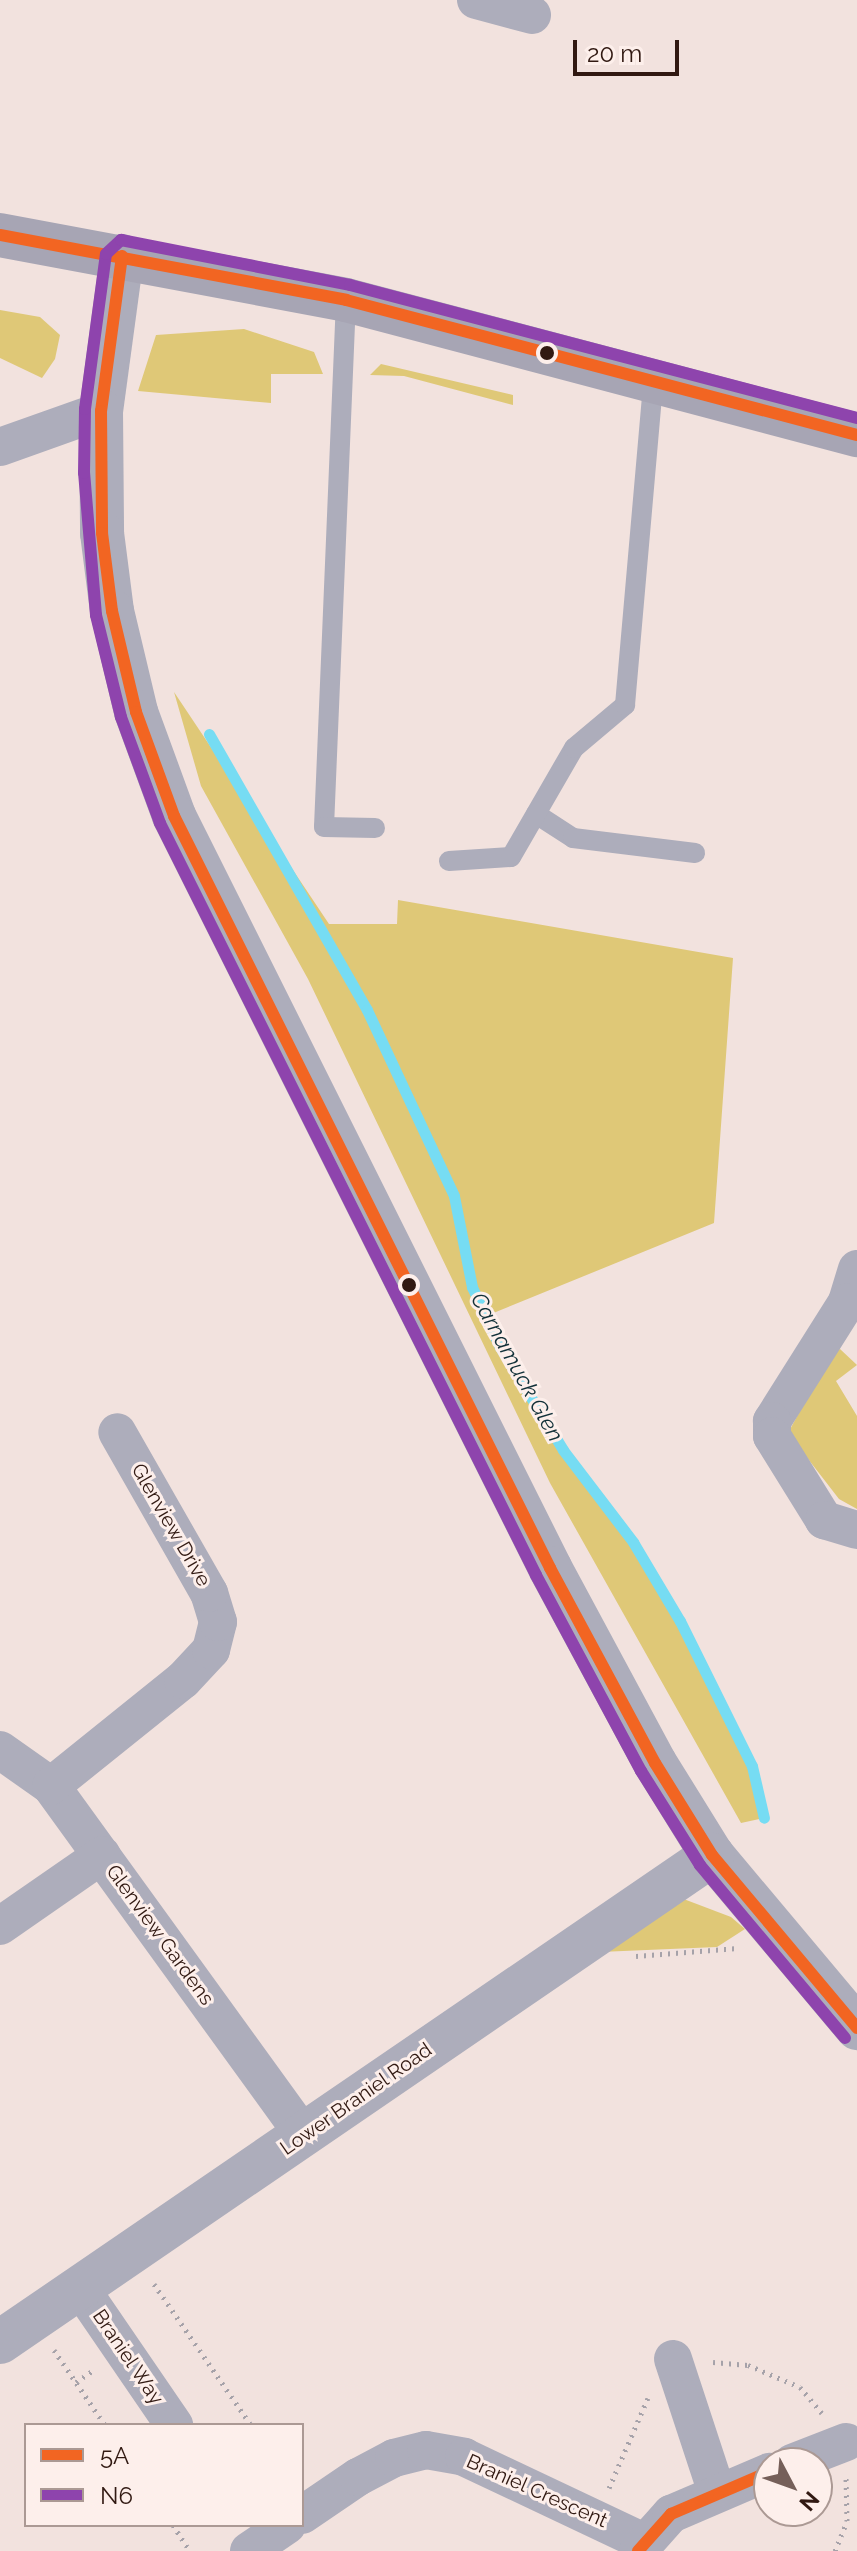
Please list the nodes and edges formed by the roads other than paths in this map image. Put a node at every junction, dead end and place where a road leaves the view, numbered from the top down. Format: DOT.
graph roads {
  1 [pos="476,0"];
  2 [pos="532,15"];
  3 [pos="0,235"];
  4 [pos="122,256"];
  5 [pos="346,300"];
  6 [pos="653,383"];
  7 [pos="101,411"];
  8 [pos="857,435"];
  9 [pos="0,447"];
  10 [pos="536,814"];
  11 [pos="375,828"];
  12 [pos="695,853"];
  13 [pos="449,861"];
  14 [pos="854,1303"];
  15 [pos="117,1432"];
  16 [pos="857,1530"];
  17 [pos="0,1750"];
  18 [pos="51,1786"];
  19 [pos="102,1855"];
  20 [pos="712,1855"];
  21 [pos="0,1926"];
  22 [pos="854,2020"];
  23 [pos="304,2135"];
  24 [pos="81,2289"];
  25 [pos="17,2331"];
  26 [pos="673,2359"];
  27 [pos="173,2423"];
  28 [pos="846,2442"];
  29 [pos="833,2447"];
  30 [pos="753,2478"];
  31 [pos="717,2493"];
  32 [pos="304,2514"];
  33 [pos="640,2546"];
  1 -- 2 [label="street"];
  3 -- 4 [label="main road"];
  4 -- 5 [label="main road"];
  4 -- 7 [label="street"];
  5 -- 6 [label="main road"];
  5 -- 11 [label="lane"];
  6 -- 8 [label="main road"];
  6 -- 10 [label="lane"];
  7 -- 9 [label="street"];
  7 -- 20 [label="street"];
  10 -- 12 [label="lane"];
  10 -- 13 [label="lane"];
  14 -- 16 [label="street"];
  15 -- 18 [label="street, Glenview Drive"];
  17 -- 18 [label="street, Glenview Gardens"];
  18 -- 19 [label="street, Glenview Gardens"];
  19 -- 21 [label="street"];
  19 -- 23 [label="street, Glenview Gardens"];
  20 -- 22 [label="street"];
  20 -- 23 [label="street, Lower Braniel Road"];
  23 -- 24 [label="street, Lower Braniel Road"];
  24 -- 25 [label="street, Lower Braniel Road"];
  24 -- 27 [label="street, Braniel Way"];
  26 -- 31 [label="street"];
  28 -- 29 [label="street"];
  30 -- 31 [label="street"];
  31 -- 33 [label="street"];
  32 -- 33 [label="street, Braniel Crescent"];
}
